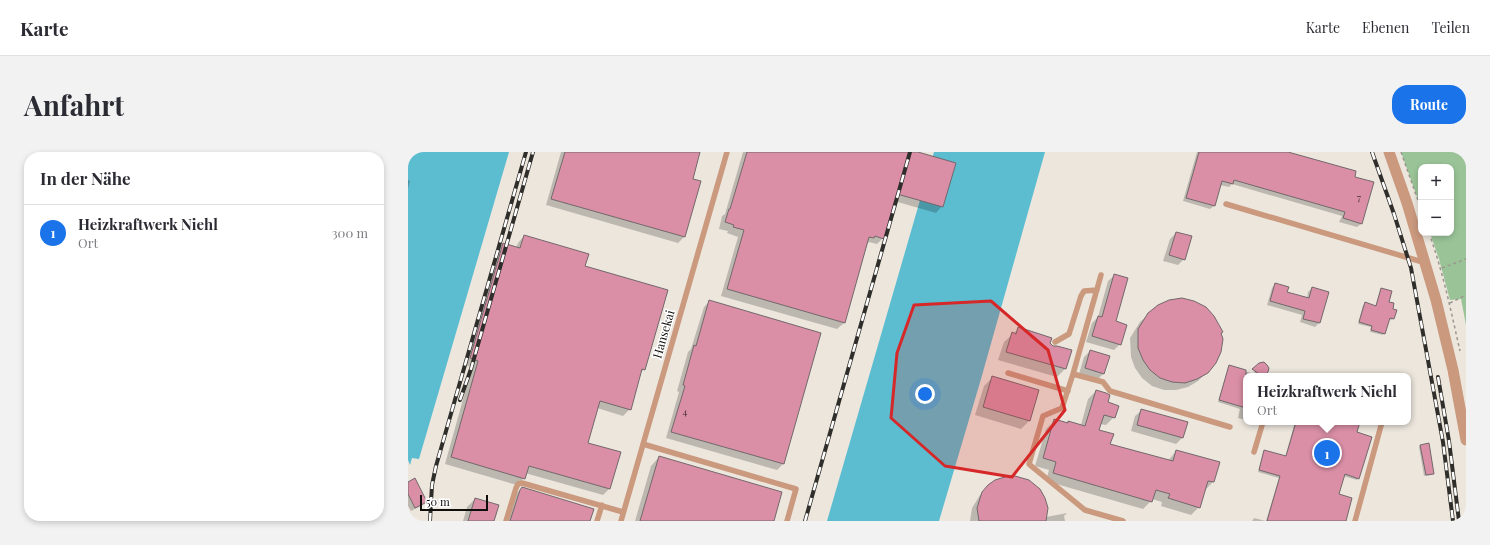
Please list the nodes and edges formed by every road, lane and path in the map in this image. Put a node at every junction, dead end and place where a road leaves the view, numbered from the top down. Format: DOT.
graph roads {
  1 [pos="727,152"];
  2 [pos="1388,152"];
  3 [pos="1401,152"];
  4 [pos="1418,200"];
  5 [pos="1226,204"];
  6 [pos="1430,236"];
  7 [pos="1466,259"];
  8 [pos="1426,264"];
  9 [pos="1441,268"];
  10 [pos="1101,275"];
  11 [pos="1097,290"];
  12 [pos="1466,296"];
  13 [pos="1450,303"];
  14 [pos="1055,342"];
  15 [pos="1460,353"];
  16 [pos="1008,373"];
  17 [pos="1073,374"];
  18 [pos="1068,391"];
  19 [pos="1262,425"];
  20 [pos="1381,425"];
  21 [pos="1230,427"];
  22 [pos="1466,440"];
  23 [pos="643,444"];
  24 [pos="1254,452"];
  25 [pos="602,505"];
  26 [pos="623,512"];
  27 [pos="506,521"];
  28 [pos="597,521"];
  29 [pos="621,521"];
  30 [pos="787,521"];
  31 [pos="1123,521"];
  32 [pos="1356,521"];
  1 -- 23 [label="lane, Hansekai"];
  2 -- 8 [label="street"];
  3 -- 4 [label="path"];
  5 -- 8 [label="lane"];
  6 -- 9 [label="path"];
  7 -- 9 [label="path"];
  8 -- 22 [label="street"];
  9 -- 13 [label="path"];
  10 -- 11 [label="lane"];
  11 -- 14 [label="lane"];
  11 -- 17 [label="lane"];
  12 -- 13 [label="path"];
  13 -- 15 [label="path"];
  16 -- 18 [label="lane"];
  17 -- 18 [label="lane"];
  17 -- 21 [label="lane"];
  18 -- 31 [label="lane"];
  19 -- 24 [label="lane"];
  20 -- 32 [label="lane"];
  23 -- 26 [label="lane, Hansekai"];
  23 -- 30 [label="lane"];
  25 -- 26 [label="lane"];
  25 -- 27 [label="lane"];
  25 -- 28 [label="lane"];
  26 -- 29 [label="lane, Hansekai"];
}
